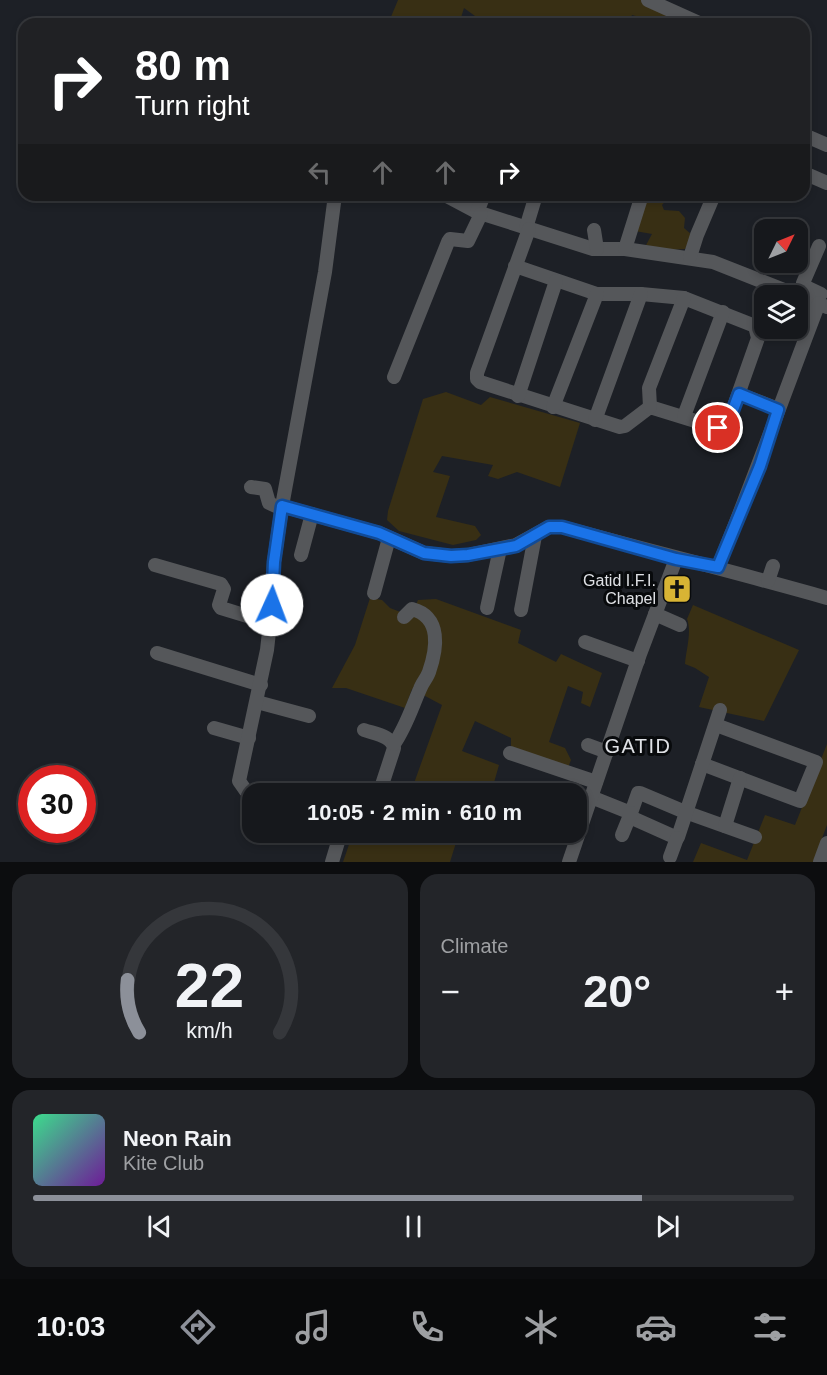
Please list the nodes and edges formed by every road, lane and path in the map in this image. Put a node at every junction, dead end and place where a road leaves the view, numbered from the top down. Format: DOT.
graph roads {
  1 [pos="648,0"];
  2 [pos="672,18"];
  3 [pos="810,138"];
  4 [pos="827,145"];
  5 [pos="810,176"];
  6 [pos="827,183"];
  7 [pos="333,201"];
  8 [pos="456,201"];
  9 [pos="482,201"];
  10 [pos="535,201"];
  11 [pos="640,201"];
  12 [pos="711,201"];
  13 [pos="479,213"];
  14 [pos="528,228"];
  15 [pos="594,230"];
  16 [pos="819,246"];
  17 [pos="597,249"];
  18 [pos="625,249"];
  19 [pos="690,258"];
  20 [pos="515,266"];
  21 [pos="556,281"];
  22 [pos="597,294"];
  23 [pos="641,294"];
  24 [pos="684,298"];
  25 [pos="822,301"];
  26 [pos="723,312"];
  27 [pos="394,376"];
  28 [pos="739,394"];
  29 [pos="518,396"];
  30 [pos="553,407"];
  31 [pos="650,407"];
  32 [pos="778,410"];
  33 [pos="684,416"];
  34 [pos="594,420"];
  35 [pos="251,487"];
  36 [pos="282,508"];
  37 [pos="312,514"];
  38 [pos="535,536"];
  39 [pos="390,538"];
  40 [pos="500,549"];
  41 [pos="301,555"];
  42 [pos="676,559"];
  43 [pos="155,565"];
  44 [pos="773,566"];
  45 [pos="718,567"];
  46 [pos="768,581"];
  47 [pos="374,593"];
  48 [pos="827,598"];
  49 [pos="487,608"];
  50 [pos="521,610"];
  51 [pos="655,614"];
  52 [pos="404,617"];
  53 [pos="270,623"];
  54 [pos="680,625"];
  55 [pos="585,642"];
  56 [pos="157,653"];
  57 [pos="638,661"];
  58 [pos="261,685"];
  59 [pos="257,702"];
  60 [pos="720,710"];
  61 [pos="309,716"];
  62 [pos="716,725"];
  63 [pos="214,728"];
  64 [pos="364,730"];
  65 [pos="249,738"];
  66 [pos="394,744"];
  67 [pos="588,745"];
  68 [pos="821,748"];
  69 [pos="607,752"];
  70 [pos="510,753"];
  71 [pos="816,762"];
  72 [pos="702,764"];
  73 [pos="740,778"];
  74 [pos="596,782"];
  75 [pos="383,783"];
  76 [pos="242,785"];
  77 [pos="591,798"];
  78 [pos="685,812"];
  79 [pos="630,815"];
  80 [pos="725,826"];
  81 [pos="622,835"];
  82 [pos="755,837"];
  83 [pos="676,838"];
  84 [pos="338,843"];
  85 [pos="827,843"];
  86 [pos="670,857"];
  87 [pos="332,862"];
  88 [pos="569,862"];
  89 [pos="820,862"];
  1 -- 2 [label="street"];
  3 -- 4 [label="street"];
  5 -- 6 [label="street"];
  7 -- 36 [label="street"];
  8 -- 13 [label="street"];
  9 -- 13 [label="street"];
  10 -- 14 [label="street"];
  11 -- 18 [label="street"];
  12 -- 19 [label="street"];
  13 -- 14 [label="street"];
  13 -- 27 [label="street"];
  14 -- 17 [label="street"];
  14 -- 20 [label="street"];
  15 -- 17 [label="street"];
  16 -- 25 [label="street"];
  17 -- 18 [label="street"];
  18 -- 19 [label="street"];
  19 -- 25 [label="street"];
  20 -- 21 [label="street"];
  20 -- 29 [label="street"];
  21 -- 22 [label="street"];
  21 -- 29 [label="street"];
  22 -- 23 [label="street"];
  22 -- 30 [label="street"];
  23 -- 24 [label="street"];
  23 -- 34 [label="street"];
  24 -- 26 [label="street"];
  24 -- 31 [label="street"];
  25 -- 32 [label="street"];
  26 -- 28 [label="street"];
  26 -- 33 [label="street"];
  28 -- 32 [label="street"];
  28 -- 33 [label="street"];
  29 -- 30 [label="street"];
  30 -- 34 [label="street"];
  31 -- 33 [label="street"];
  31 -- 34 [label="street"];
  32 -- 45 [label="street"];
  35 -- 36 [label="street"];
  36 -- 37 [label="street"];
  36 -- 53 [label="street"];
  37 -- 39 [label="street"];
  37 -- 41 [label="street"];
  38 -- 40 [label="street"];
  38 -- 42 [label="street"];
  38 -- 50 [label="street"];
  39 -- 40 [label="street"];
  39 -- 47 [label="street"];
  40 -- 49 [label="street"];
  42 -- 45 [label="street"];
  42 -- 51 [label="street"];
  43 -- 53 [label="street"];
  44 -- 46 [label="street"];
  45 -- 46 [label="street"];
  46 -- 48 [label="street"];
  51 -- 54 [label="street"];
  51 -- 57 [label="street"];
  52 -- 66 [label="street"];
  53 -- 58 [label="street"];
  55 -- 57 [label="street"];
  56 -- 58 [label="street"];
  57 -- 69 [label="street"];
  58 -- 59 [label="street"];
  59 -- 61 [label="street"];
  59 -- 65 [label="street"];
  60 -- 62 [label="street"];
  62 -- 71 [label="street"];
  62 -- 72 [label="street"];
  63 -- 65 [label="street"];
  64 -- 66 [label="street"];
  65 -- 76 [label="street"];
  66 -- 75 [label="street"];
  67 -- 69 [label="street"];
  68 -- 71 [label="street"];
  69 -- 74 [label="street"];
  70 -- 74 [label="street"];
  71 -- 73 [label="street"];
  72 -- 73 [label="street"];
  72 -- 78 [label="street"];
  73 -- 80 [label="street"];
  74 -- 77 [label="street"];
  77 -- 79 [label="street"];
  77 -- 88 [label="street"];
  78 -- 79 [label="street"];
  78 -- 80 [label="street"];
  78 -- 83 [label="street"];
  79 -- 81 [label="street"];
  79 -- 83 [label="street"];
  80 -- 82 [label="street"];
  83 -- 86 [label="street"];
  84 -- 87 [label="street"];
  85 -- 89 [label="street"];
}
